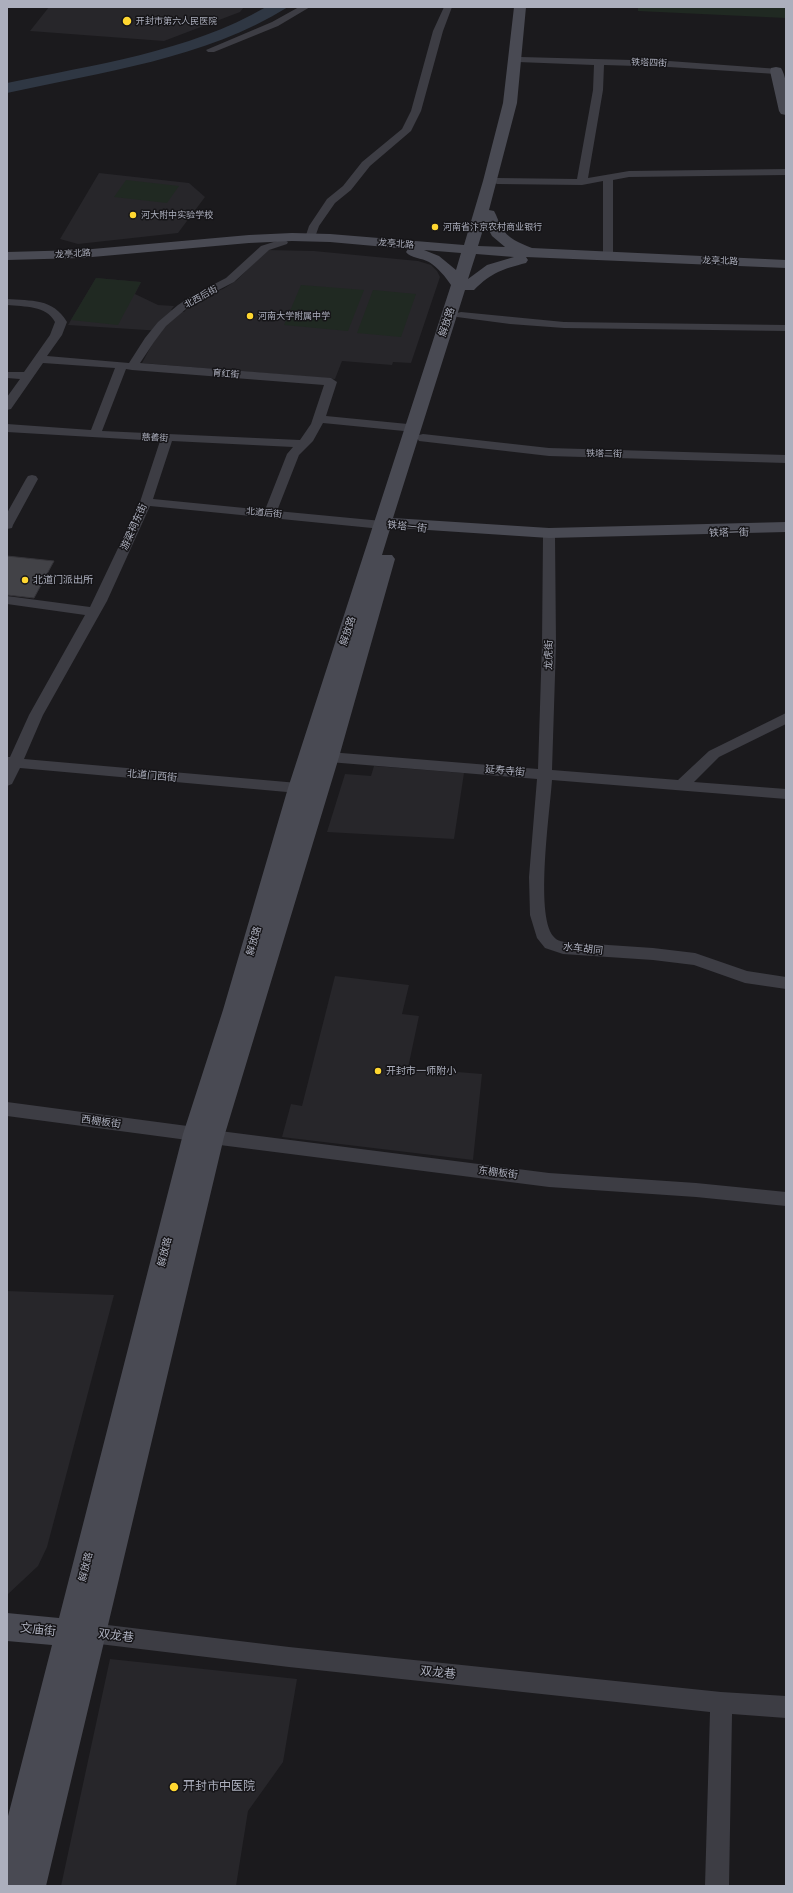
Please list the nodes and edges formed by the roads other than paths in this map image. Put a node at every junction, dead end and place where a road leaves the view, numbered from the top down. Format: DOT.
graph roads {
  1 [pos="306,7"];
  2 [pos="448,7"];
  3 [pos="520,7"];
  4 [pos="526,7"];
  5 [pos="211,50"];
  6 [pos="522,60"];
  7 [pos="599,62"];
  8 [pos="776,72"];
  9 [pos="786,111"];
  10 [pos="786,172"];
  11 [pos="608,177"];
  12 [pos="497,181"];
  13 [pos="582,182"];
  14 [pos="485,213"];
  15 [pos="310,238"];
  16 [pos="283,242"];
  17 [pos="399,247"];
  18 [pos="468,247"];
  19 [pos="7,256"];
  20 [pos="536,256"];
  21 [pos="608,257"];
  22 [pos="7,261"];
  23 [pos="786,264"];
  24 [pos="786,269"];
  25 [pos="464,286"];
  26 [pos="7,302"];
  27 [pos="461,315"];
  28 [pos="786,328"];
  29 [pos="39,359"];
  30 [pos="127,366"];
  31 [pos="7,375"];
  32 [pos="28,376"];
  33 [pos="7,406"];
  34 [pos="318,419"];
  35 [pos="7,428"];
  36 [pos="418,433"];
  37 [pos="95,434"];
  38 [pos="167,438"];
  39 [pos="303,444"];
  40 [pos="786,459"];
  41 [pos="32,479"];
  42 [pos="146,502"];
  43 [pos="270,514"];
  44 [pos="7,525"];
  45 [pos="392,525"];
  46 [pos="786,527"];
  47 [pos="786,532"];
  48 [pos="549,536"];
  49 [pos="7,600"];
  50 [pos="94,612"];
  51 [pos="786,718"];
  52 [pos="328,757"];
  53 [pos="11,762"];
  54 [pos="545,774"];
  55 [pos="7,780"];
  56 [pos="681,786"];
  57 [pos="298,788"];
  58 [pos="786,794"];
  59 [pos="786,983"];
  60 [pos="7,1109"];
  61 [pos="203,1135"];
  62 [pos="786,1199"];
  63 [pos="7,1627"];
  64 [pos="80,1633"];
  65 [pos="721,1703"];
  66 [pos="786,1707"];
  67 [pos="7,1882"];
  68 [pos="30,1886"];
  69 [pos="717,1886"];
  1 -- 5 [label="street"];
  2 -- 15 [label="street"];
  3 -- 14 [label="main road, 解放路"];
  4 -- 6 [label="main road, 解放路"];
  6 -- 7 [label="street, 铁塔四街"];
  6 -- 12 [label="main road, 解放路"];
  7 -- 8 [label="street, 铁塔四街"];
  7 -- 13 [label="street"];
  8 -- 9 [label="main road"];
  10 -- 11 [label="street"];
  11 -- 13 [label="street"];
  11 -- 21 [label="street"];
  12 -- 13 [label="street"];
  12 -- 14 [label="main road, 解放路"];
  14 -- 18 [label="main road, 解放路"];
  14 -- 20 [label="main road"];
  15 -- 17 [label="main road, 龙亭北路"];
  15 -- 19 [label="main road, 龙亭北路"];
  16 -- 17 [label="main road, 龙亭北路"];
  16 -- 22 [label="main road, 龙亭北路"];
  16 -- 30 [label="street, 北西后街"];
  17 -- 18 [label="main road, 龙亭北路"];
  17 -- 18 [label="main road"];
  17 -- 25 [label="main road"];
  18 -- 20 [label="main road, 龙亭北路"];
  18 -- 25 [label="main road, 解放路"];
  20 -- 21 [label="main road, 龙亭北路"];
  20 -- 24 [label="main road, 龙亭北路"];
  20 -- 25 [label="main road"];
  21 -- 23 [label="main road, 龙亭北路"];
  25 -- 27 [label="main road, 解放路"];
  25 -- 36 [label="main road, 解放路"];
  26 -- 29 [label="street"];
  27 -- 28 [label="street"];
  27 -- 36 [label="main road, 解放路"];
  29 -- 30 [label="street, 育红街"];
  29 -- 32 [label="street"];
  30 -- 34 [label="street, 育红街"];
  30 -- 37 [label="street"];
  31 -- 32 [label="street"];
  32 -- 33 [label="street"];
  34 -- 36 [label="street, 铁塔二街"];
  34 -- 39 [label="street"];
  35 -- 37 [label="street, 慈善街"];
  36 -- 40 [label="street, 铁塔二街"];
  36 -- 45 [label="main road, 解放路"];
  37 -- 38 [label="street, 慈善街"];
  38 -- 39 [label="street, 慈善街"];
  38 -- 42 [label="street, 游梁祠东街"];
  39 -- 43 [label="street"];
  41 -- 44 [label="street"];
  42 -- 43 [label="street, 北道后街"];
  42 -- 50 [label="street, 游梁祠东街"];
  43 -- 45 [label="street, 北道后街"];
  45 -- 46 [label="main road, 铁塔一街"];
  45 -- 48 [label="main road, 铁塔一街"];
  45 -- 52 [label="main road, 解放路"];
  45 -- 57 [label="main road, 解放路"];
  47 -- 48 [label="main road, 铁塔一街"];
  48 -- 54 [label="street, 龙虎街"];
  49 -- 50 [label="street"];
  50 -- 53 [label="street, 游梁祠东街"];
  51 -- 56 [label="street"];
  52 -- 54 [label="street, 延寿寺街"];
  52 -- 61 [label="main road, 解放路"];
  53 -- 55 [label="street, 游梁祠东街"];
  53 -- 57 [label="street, 北道门西街"];
  54 -- 56 [label="street, 延寿寺街"];
  54 -- 59 [label="street, 水车胡同"];
  56 -- 58 [label="street, 延寿寺街"];
  57 -- 61 [label="main road, 解放路"];
  60 -- 61 [label="street, 西棚板街"];
  61 -- 62 [label="street, 东棚板街"];
  61 -- 64 [label="main road, 解放路"];
  63 -- 64 [label="main road, 文庙街"];
  64 -- 65 [label="street, 双龙巷"];
  64 -- 67 [label="main road, 解放路"];
  64 -- 68 [label="main road, 解放路"];
  65 -- 66 [label="street, 双龙巷"];
  65 -- 69 [label="street"];
}
